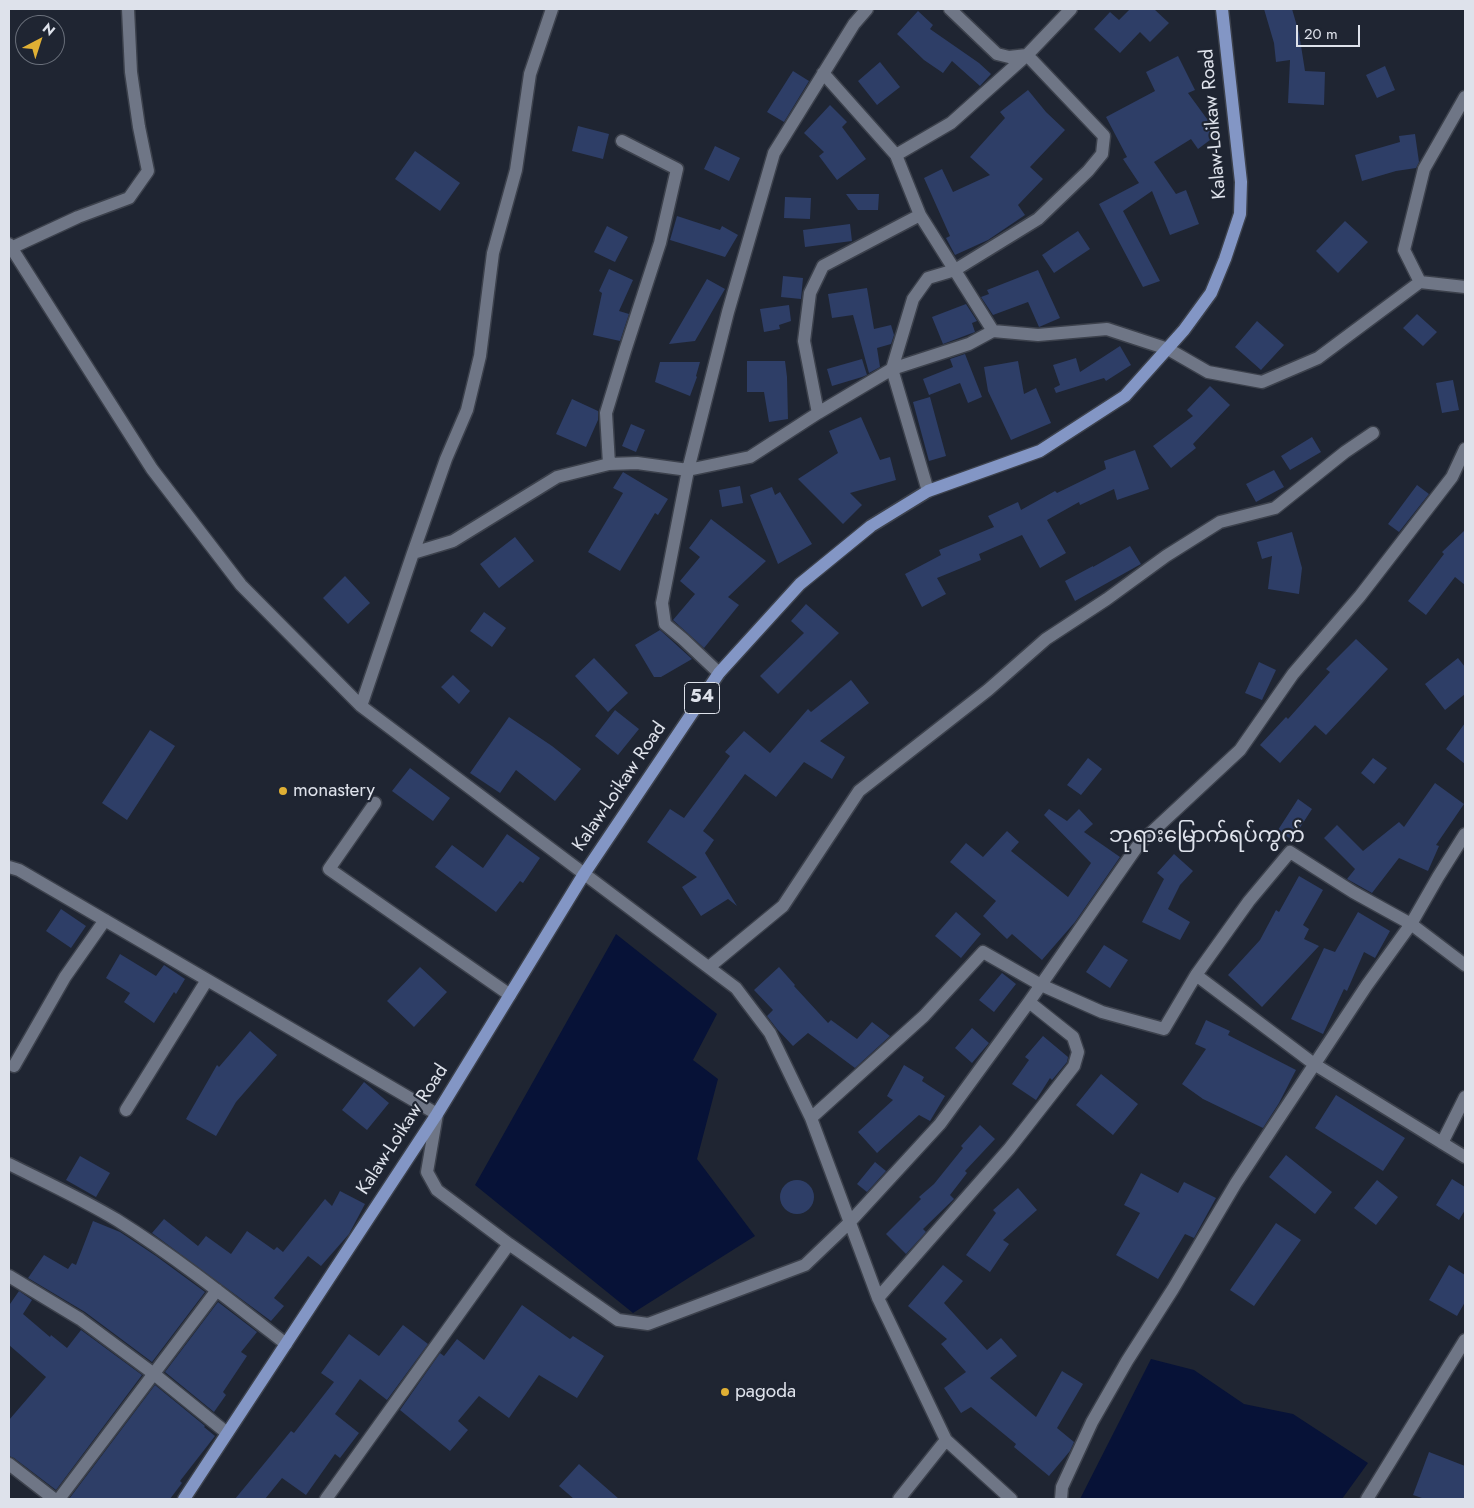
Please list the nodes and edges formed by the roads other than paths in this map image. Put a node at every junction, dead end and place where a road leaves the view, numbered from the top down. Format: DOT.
graph roads {
  1 [pos="128,9"];
  2 [pos="552,9"];
  3 [pos="867,9"];
  4 [pos="950,9"];
  5 [pos="1071,9"];
  6 [pos="1222,9"];
  7 [pos="1027,55"];
  8 [pos="822,73"];
  9 [pos="1465,97"];
  10 [pos="622,141"];
  11 [pos="896,154"];
  12 [pos="920,215"];
  13 [pos="10,246"];
  14 [pos="955,270"];
  15 [pos="1420,282"];
  16 [pos="1465,287"];
  17 [pos="993,332"];
  18 [pos="1168,349"];
  19 [pos="892,369"];
  20 [pos="818,413"];
  21 [pos="1373,433"];
  22 [pos="1465,449"];
  23 [pos="609,464"];
  24 [pos="688,470"];
  25 [pos="928,491"];
  26 [pos="413,553"];
  27 [pos="719,673"];
  28 [pos="361,706"];
  29 [pos="375,803"];
  30 [pos="1465,834"];
  31 [pos="9,867"];
  32 [pos="584,874"];
  33 [pos="105,920"];
  34 [pos="1411,924"];
  35 [pos="1465,965"];
  36 [pos="708,967"];
  37 [pos="1196,975"];
  38 [pos="207,980"];
  39 [pos="1041,985"];
  40 [pos="510,995"];
  41 [pos="1029,1002"];
  42 [pos="1314,1064"];
  43 [pos="14,1066"];
  44 [pos="1465,1097"];
  45 [pos="126,1110"];
  46 [pos="437,1114"];
  47 [pos="811,1118"];
  48 [pos="1442,1143"];
  49 [pos="1465,1157"];
  50 [pos="9,1164"];
  51 [pos="849,1223"];
  52 [pos="509,1244"];
  53 [pos="9,1276"];
  54 [pos="217,1290"];
  55 [pos="878,1298"];
  56 [pos="1465,1340"];
  57 [pos="286,1344"];
  58 [pos="154,1374"];
  59 [pos="228,1433"];
  60 [pos="946,1440"];
  61 [pos="9,1464"];
  62 [pos="54,1499"];
  63 [pos="59,1499"];
  64 [pos="184,1499"];
  65 [pos="326,1499"];
  66 [pos="899,1499"];
  67 [pos="1011,1499"];
  68 [pos="1061,1499"];
  69 [pos="1367,1499"];
  1 -- 13 [label="street"];
  2 -- 26 [label="street"];
  3 -- 8 [label="street"];
  4 -- 7 [label="street"];
  5 -- 7 [label="street"];
  6 -- 18 [label="main road, Kalaw-Loikaw Road / 54"];
  7 -- 11 [label="street"];
  7 -- 14 [label="street"];
  8 -- 11 [label="street"];
  8 -- 24 [label="street"];
  9 -- 15 [label="street"];
  10 -- 23 [label="street"];
  11 -- 12 [label="street"];
  12 -- 14 [label="street"];
  12 -- 20 [label="street"];
  13 -- 28 [label="street"];
  14 -- 17 [label="street"];
  14 -- 19 [label="street"];
  15 -- 16 [label="street"];
  15 -- 18 [label="street"];
  17 -- 18 [label="street"];
  17 -- 19 [label="street"];
  18 -- 25 [label="main road, Kalaw-Loikaw Road / 54"];
  19 -- 20 [label="street"];
  19 -- 25 [label="street"];
  20 -- 24 [label="street"];
  21 -- 36 [label="street"];
  22 -- 39 [label="street"];
  23 -- 24 [label="street"];
  23 -- 26 [label="street"];
  24 -- 27 [label="street"];
  25 -- 27 [label="main road, Kalaw-Loikaw Road / 54"];
  26 -- 28 [label="street"];
  27 -- 32 [label="main road, Kalaw-Loikaw Road / 54"];
  28 -- 32 [label="street"];
  29 -- 40 [label="street"];
  30 -- 34 [label="street"];
  31 -- 33 [label="street"];
  32 -- 36 [label="street"];
  32 -- 40 [label="main road, Kalaw-Loikaw Road / 54"];
  33 -- 38 [label="street"];
  33 -- 43 [label="street"];
  34 -- 35 [label="street"];
  34 -- 37 [label="street"];
  34 -- 42 [label="street"];
  36 -- 47 [label="street"];
  37 -- 39 [label="street"];
  37 -- 42 [label="street"];
  38 -- 45 [label="street"];
  38 -- 46 [label="street"];
  39 -- 41 [label="street"];
  39 -- 47 [label="street"];
  40 -- 46 [label="main road, Kalaw-Loikaw Road / 54"];
  41 -- 51 [label="street"];
  41 -- 55 [label="street"];
  42 -- 48 [label="street"];
  42 -- 68 [label="street"];
  44 -- 48 [label="street"];
  46 -- 52 [label="street"];
  46 -- 57 [label="main road, Kalaw-Loikaw Road / 54"];
  47 -- 51 [label="street"];
  48 -- 49 [label="street"];
  50 -- 54 [label="street"];
  51 -- 52 [label="street"];
  51 -- 55 [label="street"];
  52 -- 65 [label="street"];
  53 -- 58 [label="street"];
  54 -- 57 [label="street"];
  54 -- 58 [label="street"];
  55 -- 60 [label="street"];
  56 -- 69 [label="street"];
  57 -- 59 [label="main road, Kalaw-Loikaw Road / 54"];
  58 -- 59 [label="street"];
  58 -- 63 [label="street"];
  59 -- 64 [label="main road, Kalaw-Loikaw Road / 54"];
  60 -- 66 [label="street"];
  60 -- 67 [label="street"];
  61 -- 62 [label="street"];
}
